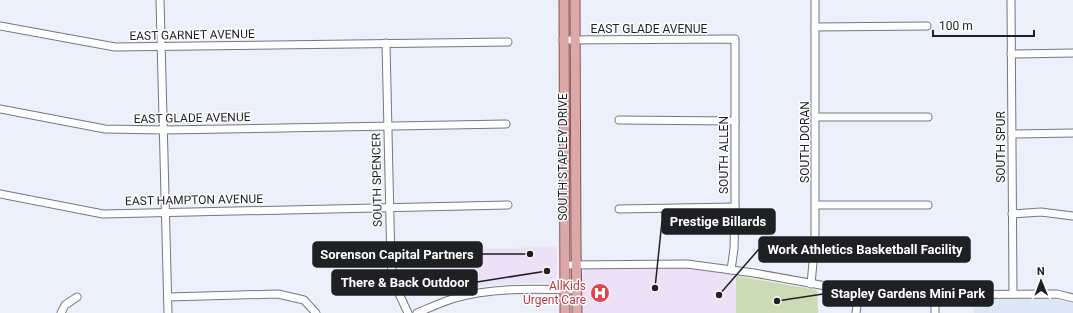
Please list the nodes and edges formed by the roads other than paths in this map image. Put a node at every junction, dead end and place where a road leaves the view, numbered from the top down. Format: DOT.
graph roads {
  1 [pos="160,0"];
  2 [pos="564,0"];
  3 [pos="575,0"];
  4 [pos="815,0"];
  5 [pos="1011,0"];
  6 [pos="0,26"];
  7 [pos="927,26"];
  8 [pos="816,27"];
  9 [pos="735,39"];
  10 [pos="563,40"];
  11 [pos="574,40"];
  12 [pos="508,42"];
  13 [pos="386,44"];
  14 [pos="161,47"];
  15 [pos="1073,53"];
  16 [pos="1011,54"];
  17 [pos="0,109"];
  18 [pos="816,117"];
  19 [pos="928,117"];
  20 [pos="619,120"];
  21 [pos="735,120"];
  22 [pos="506,124"];
  23 [pos="387,126"];
  24 [pos="164,130"];
  25 [pos="1073,133"];
  26 [pos="1012,134"];
  27 [pos="0,194"];
  28 [pos="508,205"];
  29 [pos="816,205"];
  30 [pos="928,205"];
  31 [pos="735,207"];
  32 [pos="389,208"];
  33 [pos="619,209"];
  34 [pos="166,212"];
  35 [pos="1012,214"];
  36 [pos="1073,216"];
  37 [pos="577,264"];
  38 [pos="565,265"];
  39 [pos="731,270"];
  40 [pos="811,284"];
  41 [pos="565,290"];
  42 [pos="577,290"];
  43 [pos="859,292"];
  44 [pos="1013,294"];
  45 [pos="935,295"];
  46 [pos="77,297"];
  47 [pos="168,297"];
  48 [pos="1073,298"];
  49 [pos="61,313"];
  50 [pos="168,313"];
  51 [pos="316,313"];
  52 [pos="408,313"];
  53 [pos="418,313"];
  54 [pos="565,313"];
  55 [pos="578,313"];
  56 [pos="856,313"];
  57 [pos="935,313"];
  1 -- 14 [label="street"];
  2 -- 10 [label="main road, SOUTH STAPLEY DRIVE"];
  3 -- 11 [label="main road, SOUTH STAPLEY DRIVE"];
  4 -- 8 [label="street, SOUTH DORAN"];
  5 -- 16 [label="street, SOUTH SPUR"];
  6 -- 14 [label="street, EAST GARNET AVENUE"];
  7 -- 8 [label="street"];
  8 -- 18 [label="street, SOUTH DORAN"];
  9 -- 11 [label="street, EAST GLADE AVENUE"];
  9 -- 21 [label="street, SOUTH ALLEN"];
  10 -- 11 [label="street, EAST GLADE AVENUE"];
  10 -- 38 [label="main road, SOUTH STAPLEY DRIVE"];
  11 -- 37 [label="main road, SOUTH STAPLEY DRIVE"];
  12 -- 13 [label="street, EAST GARNET AVENUE"];
  13 -- 14 [label="street, EAST GARNET AVENUE"];
  13 -- 23 [label="street, SOUTH SPENCER"];
  14 -- 24 [label="street"];
  15 -- 16 [label="street"];
  16 -- 26 [label="street, SOUTH SPUR"];
  17 -- 24 [label="street, EAST GLADE AVENUE"];
  18 -- 19 [label="street"];
  18 -- 29 [label="street, SOUTH DORAN"];
  20 -- 21 [label="street"];
  21 -- 31 [label="street, SOUTH ALLEN"];
  22 -- 23 [label="street, EAST GLADE AVENUE"];
  23 -- 24 [label="street, EAST GLADE AVENUE"];
  23 -- 32 [label="street, SOUTH SPENCER"];
  24 -- 34 [label="street"];
  25 -- 26 [label="street"];
  26 -- 35 [label="street, SOUTH SPUR"];
  27 -- 34 [label="street, EAST HAMPTON AVENUE"];
  28 -- 32 [label="street, EAST HAMPTON AVENUE"];
  29 -- 30 [label="street"];
  29 -- 40 [label="street, SOUTH DORAN"];
  31 -- 33 [label="street"];
  31 -- 39 [label="street, SOUTH ALLEN"];
  32 -- 34 [label="street, EAST HAMPTON AVENUE"];
  32 -- 52 [label="street, SOUTH SPENCER"];
  34 -- 47 [label="street"];
  35 -- 36 [label="street"];
  35 -- 44 [label="street, SOUTH SPUR"];
  37 -- 38 [label="street"];
  37 -- 39 [label="street"];
  37 -- 42 [label="main road, SOUTH STAPLEY DRIVE"];
  38 -- 41 [label="main road, SOUTH STAPLEY DRIVE"];
  39 -- 40 [label="street"];
  40 -- 43 [label="street"];
  41 -- 42 [label="street"];
  41 -- 53 [label="street"];
  41 -- 54 [label="main road, SOUTH STAPLEY DRIVE"];
  42 -- 55 [label="main road, SOUTH STAPLEY DRIVE"];
  43 -- 45 [label="street"];
  43 -- 56 [label="street"];
  44 -- 45 [label="street"];
  44 -- 48 [label="street"];
  45 -- 57 [label="street"];
  46 -- 49 [label="street"];
  47 -- 50 [label="street"];
  47 -- 51 [label="street"];
}
